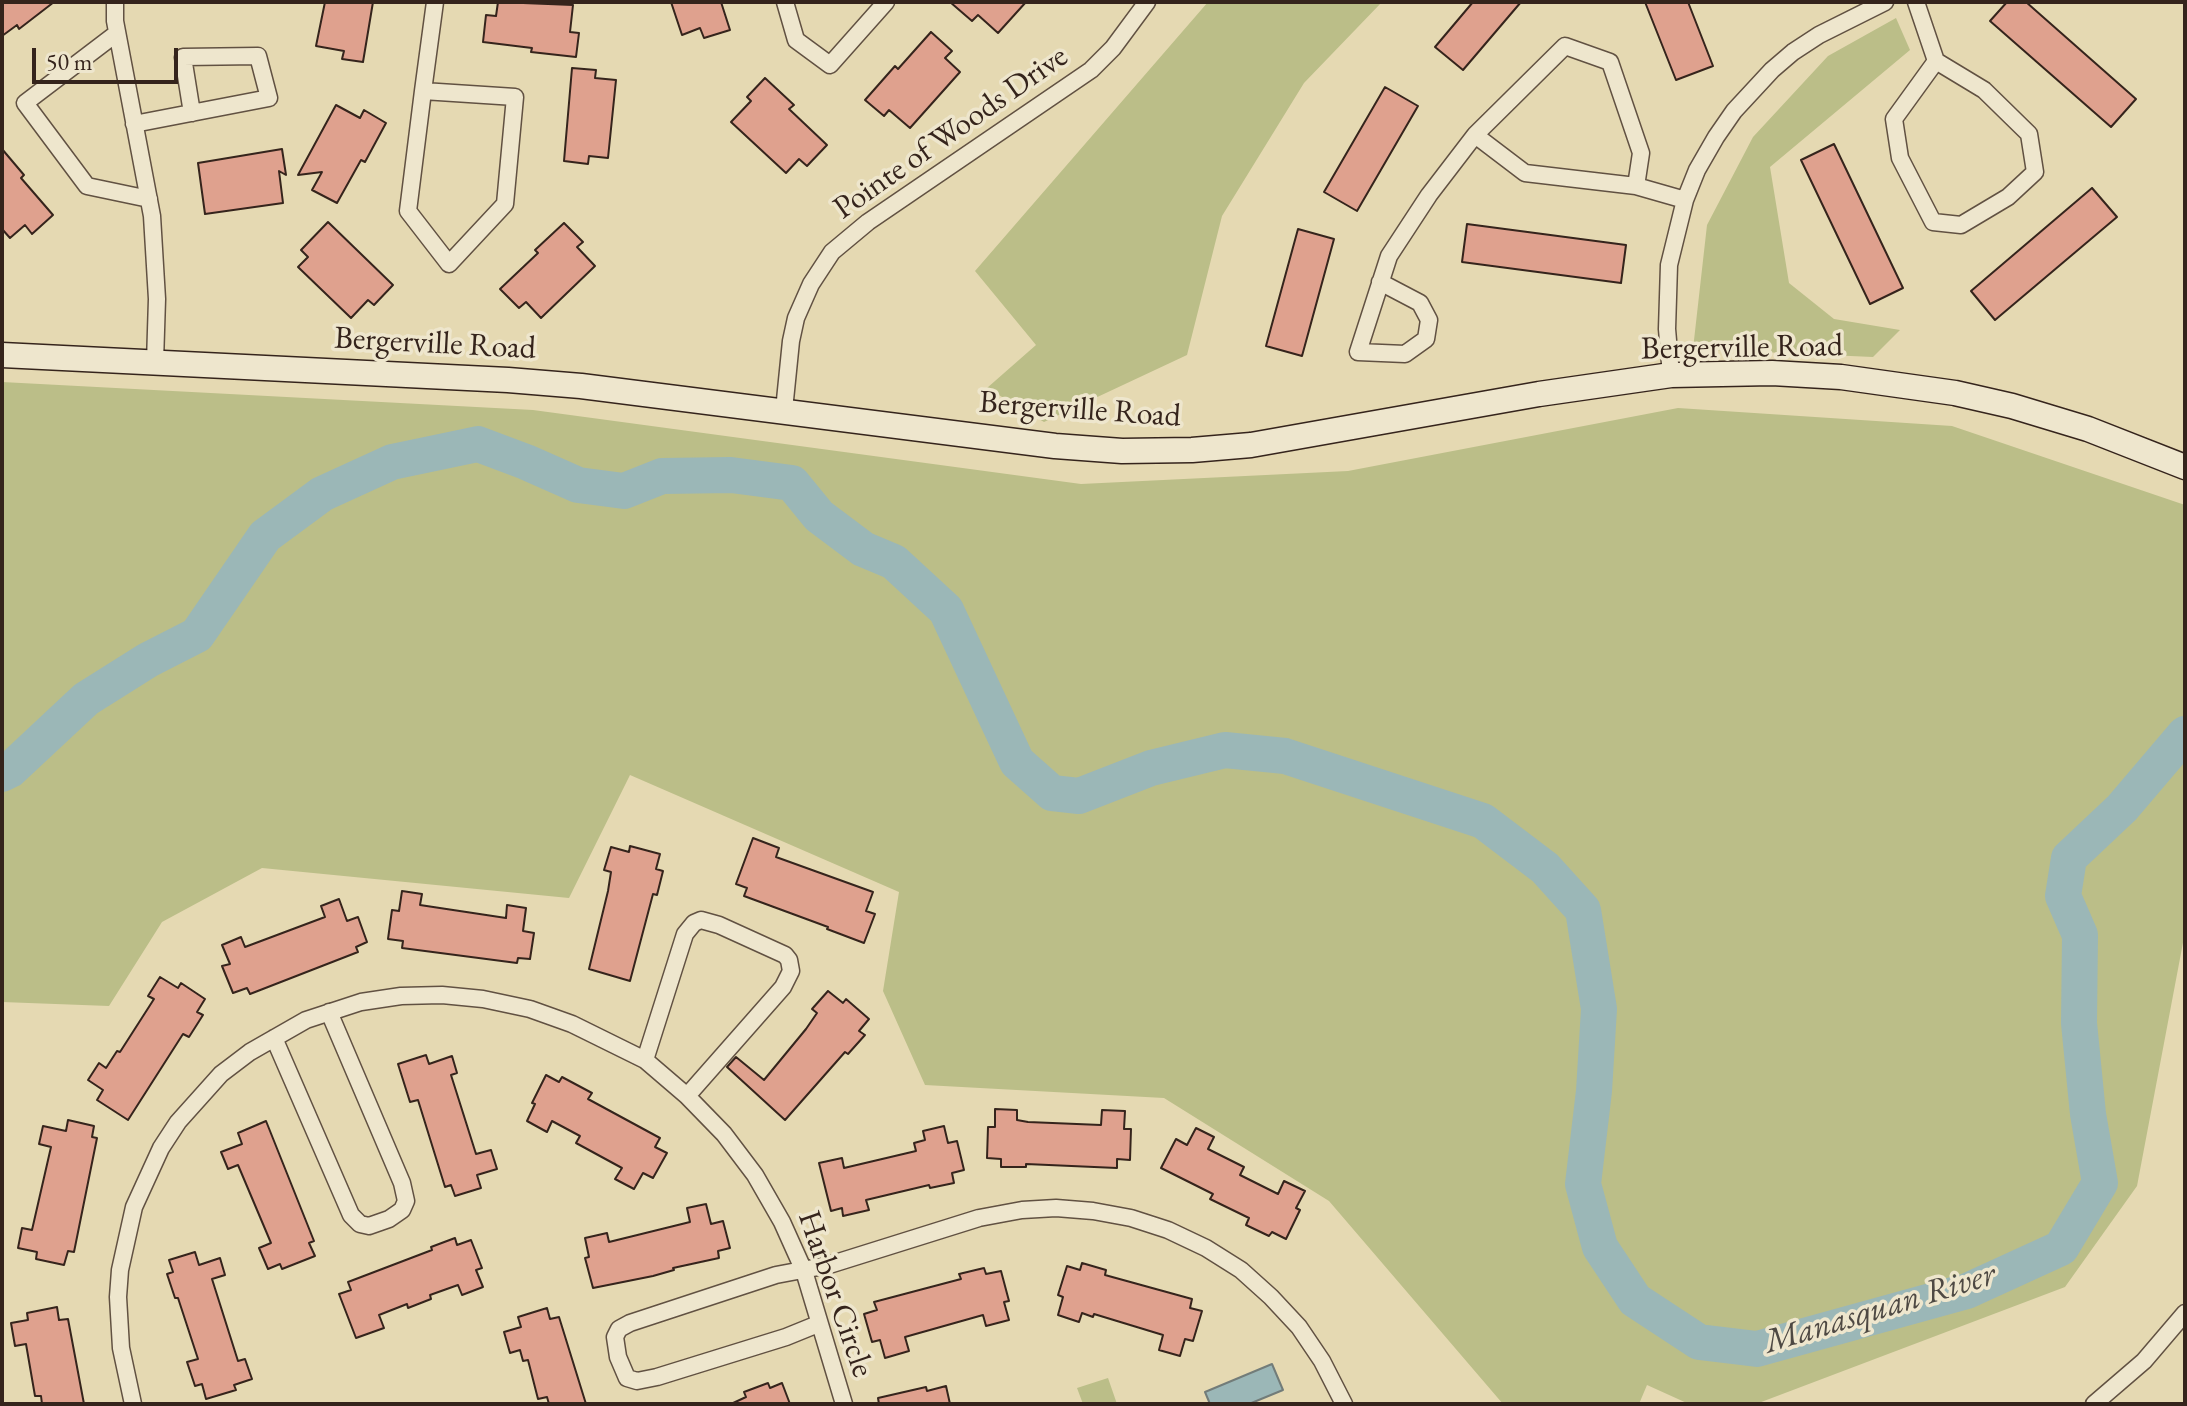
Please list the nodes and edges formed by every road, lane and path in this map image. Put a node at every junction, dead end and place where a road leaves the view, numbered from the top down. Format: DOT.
graph roads {
  1 [pos="115,2"];
  2 [pos="435,2"];
  3 [pos="785,2"];
  4 [pos="886,2"];
  5 [pos="1147,2"];
  6 [pos="1885,2"];
  7 [pos="1916,2"];
  8 [pos="117,33"];
  9 [pos="1936,61"];
  10 [pos="423,91"];
  11 [pos="192,113"];
  12 [pos="134,124"];
  13 [pos="1475,135"];
  14 [pos="1636,186"];
  15 [pos="149,199"];
  16 [pos="1685,200"];
  17 [pos="1380,282"];
  18 [pos="2,355"];
  19 [pos="155,362"];
  20 [pos="1671,375"];
  21 [pos="784,410"];
  22 [pos="2185,467"];
  23 [pos="329,1012"];
  24 [pos="274,1038"];
  25 [pos="645,1060"];
  26 [pos="687,1096"];
  27 [pos="804,1271"];
  28 [pos="2185,1313"];
  29 [pos="818,1324"];
  30 [pos="133,1404"];
  31 [pos="844,1404"];
  32 [pos="1344,1404"];
  33 [pos="2094,1404"];
  1 -- 8 [label="street"];
  2 -- 10 [label="street"];
  3 -- 4 [label="street"];
  5 -- 21 [label="street, Pointe of Woods Drive"];
  6 -- 16 [label="street"];
  7 -- 9 [label="street"];
  8 -- 12 [label="street"];
  8 -- 15 [label="street"];
  9 -- 9 [label="street"];
  10 -- 10 [label="street"];
  11 -- 11 [label="street"];
  11 -- 12 [label="street"];
  12 -- 15 [label="street"];
  13 -- 14 [label="street"];
  13 -- 14 [label="street"];
  13 -- 17 [label="street"];
  14 -- 16 [label="street"];
  15 -- 19 [label="street"];
  16 -- 20 [label="street"];
  17 -- 17 [label="street"];
  18 -- 19 [label="street, Bergerville Road"];
  19 -- 21 [label="street, Bergerville Road"];
  20 -- 21 [label="street, Bergerville Road"];
  20 -- 22 [label="street, Bergerville Road"];
  23 -- 24 [label="street, Harbor Circle"];
  23 -- 24 [label="street"];
  23 -- 25 [label="street, Harbor Circle"];
  24 -- 30 [label="street, Harbor Circle"];
  25 -- 26 [label="street, Harbor Circle"];
  25 -- 26 [label="street"];
  26 -- 27 [label="street, Harbor Circle"];
  27 -- 29 [label="street, Harbor Circle"];
  27 -- 29 [label="street"];
  27 -- 32 [label="street"];
  28 -- 33 [label="street"];
  29 -- 31 [label="street, Harbor Circle"];
}
